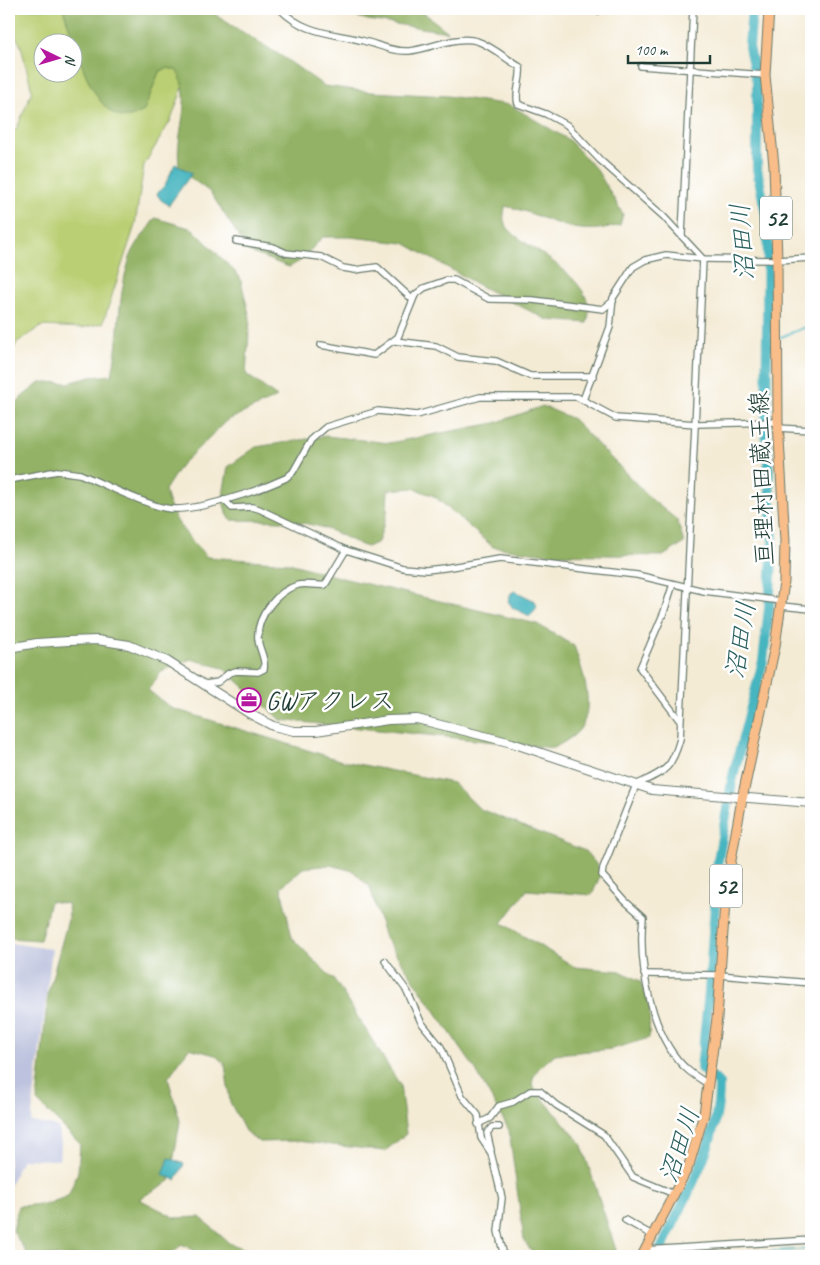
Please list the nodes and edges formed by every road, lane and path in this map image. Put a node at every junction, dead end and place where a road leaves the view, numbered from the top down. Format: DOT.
graph roads {
  1 [pos="280,9"];
  2 [pos="578,9"];
  3 [pos="604,9"];
  4 [pos="693,9"];
  5 [pos="769,9"];
  6 [pos="641,66"];
  7 [pos="690,70"];
  8 [pos="765,75"];
  9 [pos="682,234"];
  10 [pos="236,241"];
  11 [pos="811,258"];
  12 [pos="703,259"];
  13 [pos="777,260"];
  14 [pos="412,299"];
  15 [pos="613,301"];
  16 [pos="395,341"];
  17 [pos="322,345"];
  18 [pos="592,376"];
  19 [pos="583,400"];
  20 [pos="696,424"];
  21 [pos="778,425"];
  22 [pos="811,430"];
  23 [pos="9,480"];
  24 [pos="224,500"];
  25 [pos="346,550"];
  26 [pos="673,584"];
  27 [pos="687,587"];
  28 [pos="781,604"];
  29 [pos="811,609"];
  30 [pos="9,648"];
  31 [pos="206,684"];
  32 [pos="680,721"];
  33 [pos="636,785"];
  34 [pos="742,799"];
  35 [pos="811,803"];
  36 [pos="385,960"];
  37 [pos="644,974"];
  38 [pos="720,975"];
  39 [pos="811,983"];
  40 [pos="709,1078"];
  41 [pos="478,1124"];
  42 [pos="499,1127"];
  43 [pos="491,1153"];
  44 [pos="674,1194"];
  45 [pos="624,1220"];
  46 [pos="652,1235"];
  47 [pos="811,1240"];
  48 [pos="643,1253"];
  49 [pos="64,1256"];
  50 [pos="77,1256"];
  51 [pos="504,1256"];
  1 -- 9 [label="street"];
  2 -- 3 [label="street"];
  4 -- 7 [label="street"];
  5 -- 8 [label="main road, 亘理村田蔵王線 / 52"];
  6 -- 7 [label="street"];
  7 -- 8 [label="street"];
  7 -- 9 [label="street"];
  8 -- 13 [label="main road, 亘理村田蔵王線 / 52"];
  9 -- 12 [label="street"];
  10 -- 14 [label="street"];
  11 -- 13 [label="street"];
  12 -- 13 [label="street"];
  12 -- 15 [label="street"];
  12 -- 20 [label="street"];
  13 -- 21 [label="main road, 亘理村田蔵王線 / 52"];
  14 -- 15 [label="street"];
  14 -- 16 [label="street"];
  15 -- 18 [label="street"];
  16 -- 17 [label="street"];
  16 -- 18 [label="street"];
  18 -- 19 [label="street"];
  19 -- 20 [label="street"];
  19 -- 24 [label="street"];
  20 -- 21 [label="street"];
  20 -- 27 [label="street"];
  21 -- 22 [label="street"];
  21 -- 28 [label="main road, 亘理村田蔵王線 / 52"];
  23 -- 24 [label="street"];
  24 -- 25 [label="street"];
  25 -- 26 [label="street"];
  25 -- 31 [label="street"];
  26 -- 27 [label="street"];
  26 -- 32 [label="street"];
  27 -- 28 [label="street"];
  27 -- 32 [label="street"];
  28 -- 29 [label="street"];
  28 -- 34 [label="main road, 亘理村田蔵王線 / 52"];
  30 -- 31 [label="street"];
  31 -- 33 [label="street"];
  32 -- 33 [label="street"];
  33 -- 34 [label="street"];
  33 -- 37 [label="street"];
  34 -- 35 [label="street"];
  34 -- 38 [label="main road, 亘理村田蔵王線 / 52"];
  36 -- 41 [label="street"];
  37 -- 38 [label="street"];
  37 -- 40 [label="street"];
  38 -- 39 [label="street"];
  38 -- 40 [label="main road, 亘理村田蔵王線 / 52"];
  40 -- 44 [label="main road, 亘理村田蔵王線 / 52"];
  41 -- 43 [label="street"];
  41 -- 44 [label="street"];
  42 -- 43 [label="street"];
  43 -- 51 [label="street"];
  44 -- 46 [label="main road, 亘理村田蔵王線 / 52"];
  45 -- 46 [label="street"];
  46 -- 48 [label="main road, 亘理村田蔵王線 / 52"];
  47 -- 48 [label="street"];
  49 -- 50 [label="street"];
}
